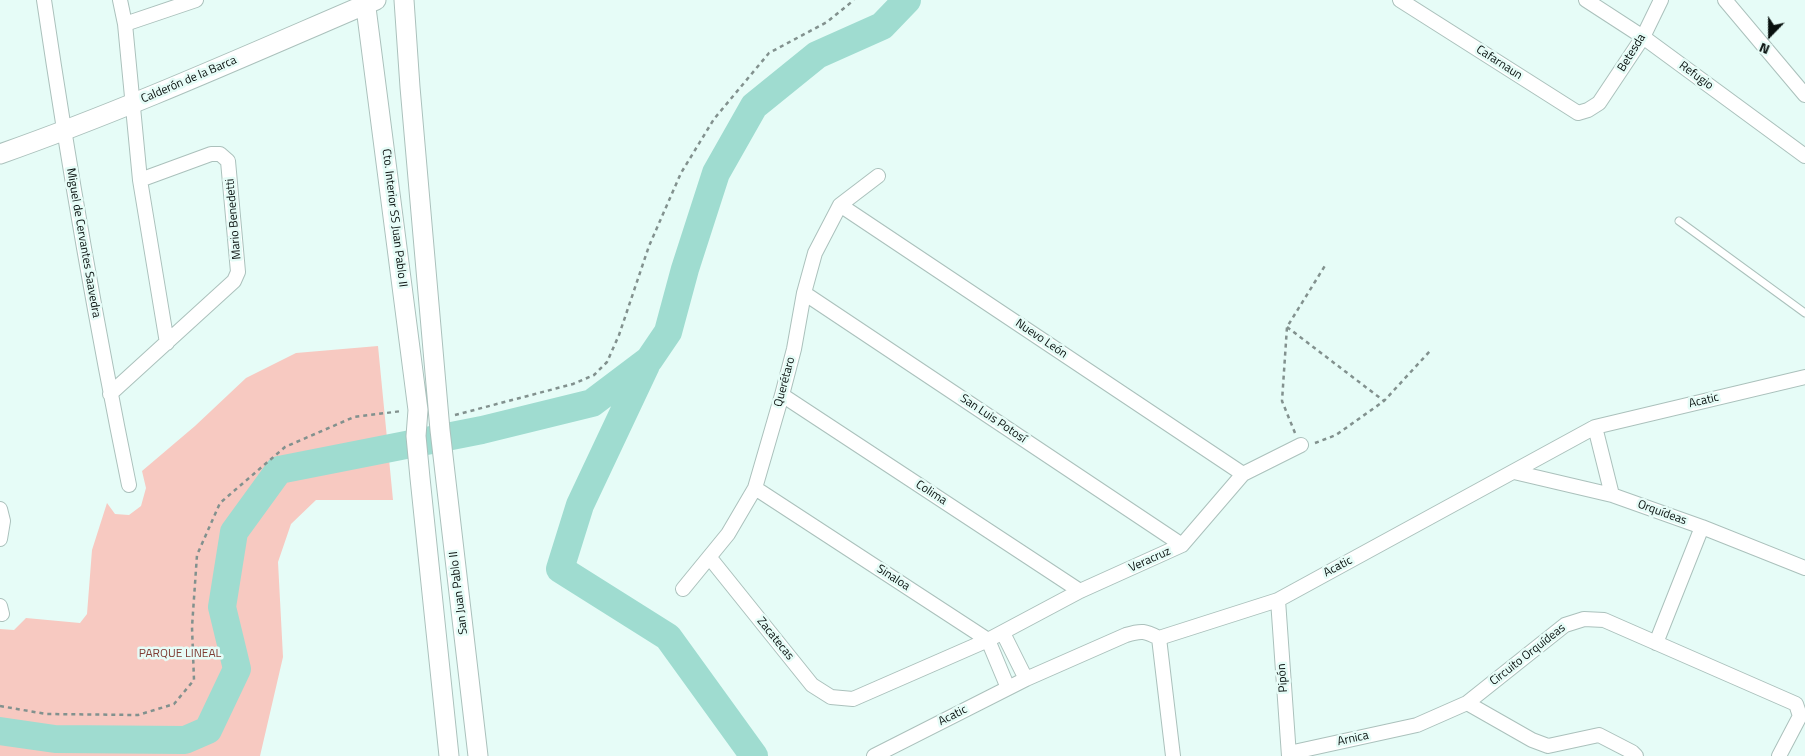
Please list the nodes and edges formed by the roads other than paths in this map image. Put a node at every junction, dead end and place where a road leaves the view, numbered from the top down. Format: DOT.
graph roads {
  1 [pos="44,0"];
  2 [pos="120,0"];
  3 [pos="196,0"];
  4 [pos="404,0"];
  5 [pos="1400,0"];
  6 [pos="1586,0"];
  7 [pos="1661,0"];
  8 [pos="1725,0"];
  9 [pos="369,2"];
  10 [pos="124,24"];
  11 [pos="1643,37"];
  12 [pos="1805,95"];
  13 [pos="1599,103"];
  14 [pos="131,104"];
  15 [pos="64,131"];
  16 [pos="0,154"];
  17 [pos="1805,156"];
  18 [pos="878,176"];
  19 [pos="140,180"];
  20 [pos="840,205"];
  21 [pos="1679,222"];
  22 [pos="804,293"];
  23 [pos="1805,313"];
  24 [pos="167,343"];
  25 [pos="1805,377"];
  26 [pos="110,394"];
  27 [pos="782,395"];
  28 [pos="440,425"];
  29 [pos="1595,426"];
  30 [pos="1301,445"];
  31 [pos="1514,472"];
  32 [pos="1243,474"];
  33 [pos="129,485"];
  34 [pos="754,488"];
  35 [pos="1612,495"];
  36 [pos="0,509"];
  37 [pos="1702,527"];
  38 [pos="0,538"];
  39 [pos="1182,545"];
  40 [pos="710,558"];
  41 [pos="1805,568"];
  42 [pos="683,590"];
  43 [pos="1080,590"];
  44 [pos="1278,600"];
  45 [pos="1003,633"];
  46 [pos="1159,638"];
  47 [pos="988,640"];
  48 [pos="1656,643"];
  49 [pos="1026,679"];
  50 [pos="1008,688"];
  51 [pos="854,699"];
  52 [pos="1467,703"];
  53 [pos="1417,725"];
  54 [pos="1289,755"];
  55 [pos="449,756"];
  56 [pos="478,756"];
  57 [pos="874,756"];
  58 [pos="1172,756"];
  59 [pos="1636,756"];
  60 [pos="1779,756"];
  1 -- 15 [label="street, Miguel de Cervantes Saavedra"];
  2 -- 10 [label="street"];
  3 -- 10 [label="street"];
  4 -- 28 [label="main road, Cto. Interior SS Juan Pablo II"];
  5 -- 13 [label="street, Cafarnaun"];
  6 -- 11 [label="street, Refugio"];
  7 -- 11 [label="street, Betesda"];
  8 -- 12 [label="street"];
  9 -- 14 [label="main road, Calderón de la Barca"];
  9 -- 55 [label="main road, Cto. Interior SS Juan Pablo II"];
  10 -- 14 [label="street"];
  11 -- 13 [label="street, Betesda"];
  11 -- 17 [label="street, Refugio"];
  14 -- 15 [label="main road, Calderón de la Barca"];
  14 -- 19 [label="street"];
  15 -- 16 [label="main road, Calderón de la Barca"];
  15 -- 26 [label="street, Miguel de Cervantes Saavedra"];
  18 -- 20 [label="street, Querétaro"];
  19 -- 24 [label="street"];
  19 -- 24 [label="street, Mario Benedetti"];
  20 -- 22 [label="street, Querétaro"];
  20 -- 32 [label="street, Nuevo León"];
  21 -- 23 [label="lane"];
  22 -- 27 [label="street, Querétaro"];
  22 -- 39 [label="street, San Luis Potosí"];
  24 -- 26 [label="street"];
  25 -- 29 [label="street, Acatic"];
  26 -- 33 [label="street, Miguel de Cervantes Saavedra"];
  27 -- 34 [label="street, Querétaro"];
  27 -- 43 [label="street, Colima"];
  28 -- 56 [label="main road, San Juan Pablo II"];
  29 -- 31 [label="street, Acatic"];
  29 -- 35 [label="street"];
  30 -- 32 [label="street, Veracruz"];
  31 -- 35 [label="street, Orquídeas"];
  31 -- 44 [label="street, Acatic"];
  32 -- 39 [label="street, Veracruz"];
  34 -- 40 [label="street, Querétaro"];
  34 -- 47 [label="street, Sinaloa"];
  35 -- 37 [label="street, Orquídeas"];
  36 -- 38 [label="street"];
  37 -- 41 [label="street, Orquídeas"];
  37 -- 48 [label="street"];
  39 -- 43 [label="street, Veracruz"];
  40 -- 42 [label="street, Querétaro"];
  40 -- 51 [label="street, Zacatecas"];
  43 -- 45 [label="street, Veracruz"];
  44 -- 46 [label="street, Acatic"];
  44 -- 54 [label="street, Pipón"];
  45 -- 47 [label="street, Veracruz"];
  45 -- 49 [label="street"];
  46 -- 49 [label="street, Acatic"];
  46 -- 58 [label="street"];
  47 -- 50 [label="street"];
  47 -- 51 [label="street, Veracruz"];
  48 -- 52 [label="street, Circuito Orquídeas"];
  48 -- 60 [label="street, Circuito Orquídeas"];
  49 -- 50 [label="street, Acatic"];
  50 -- 57 [label="street, Acatic"];
  52 -- 53 [label="street, Circuito Orquídeas"];
  52 -- 59 [label="street"];
  53 -- 54 [label="street, Arnica"];
}
